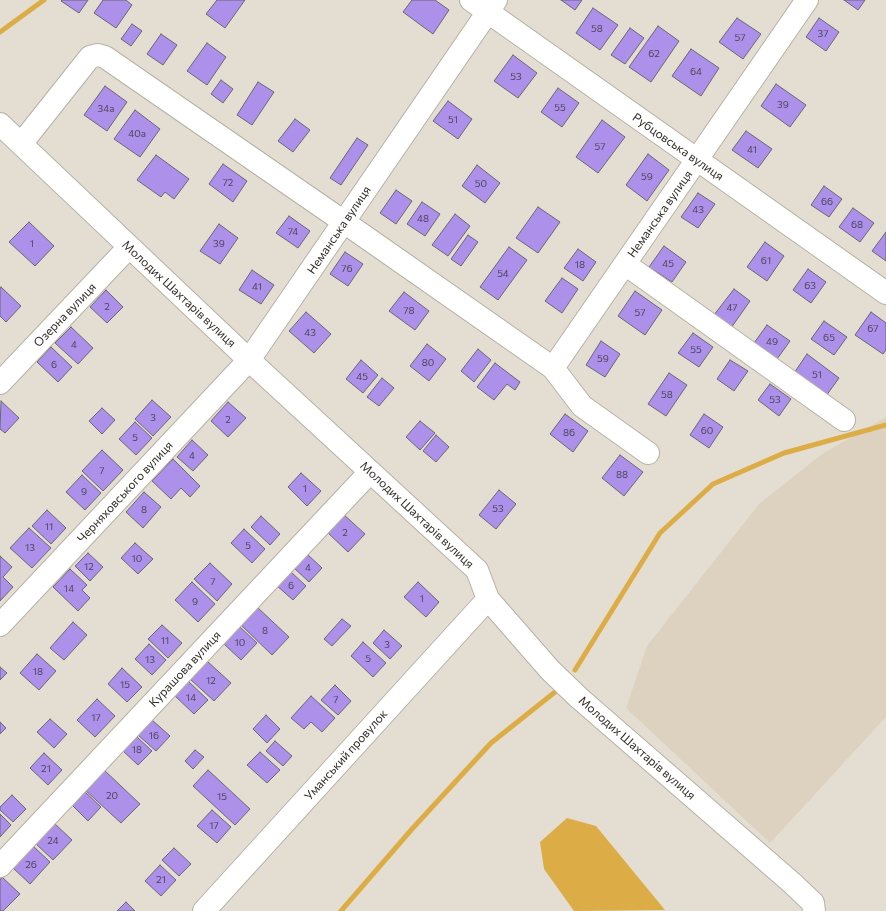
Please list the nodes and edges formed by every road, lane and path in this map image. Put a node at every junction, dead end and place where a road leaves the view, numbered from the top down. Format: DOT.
graph roads {
  1 [pos="807,0"];
  2 [pos="485,4"];
  3 [pos="0,124"];
  4 [pos="21,144"];
  5 [pos="697,160"];
  6 [pos="344,222"];
  7 [pos="129,248"];
  8 [pos="625,264"];
  9 [pos="886,293"];
  10 [pos="249,360"];
  11 [pos="553,368"];
  12 [pos="0,383"];
  13 [pos="844,420"];
  14 [pos="648,453"];
  15 [pos="370,472"];
  16 [pos="488,599"];
  17 [pos="0,624"];
  18 [pos="0,866"];
  19 [pos="204,911"];
  20 [pos="814,911"];
  1 -- 5 [label="street, Неманська вулиця"];
  2 -- 5 [label="street, Рубцовська вулиця"];
  2 -- 6 [label="street, Неманська вулиця"];
  3 -- 4 [label="street, Молодих Шахтарів вулиця"];
  4 -- 6 [label="street"];
  4 -- 7 [label="street, Молодих Шахтарів вулиця"];
  5 -- 8 [label="street, Неманська вулиця"];
  5 -- 9 [label="street, Рубцовська вулиця"];
  6 -- 10 [label="street, Неманська вулиця"];
  6 -- 11 [label="street"];
  7 -- 10 [label="street, Молодих Шахтарів вулиця"];
  7 -- 12 [label="street, Озерна вулиця"];
  8 -- 11 [label="street, Неманська вулиця"];
  8 -- 13 [label="street"];
  10 -- 15 [label="street, Молодих Шахтарів вулиця"];
  10 -- 17 [label="street, Черняховського вулиця"];
  11 -- 14 [label="street"];
  15 -- 16 [label="street, Молодих Шахтарів вулиця"];
  15 -- 18 [label="street, Курашова вулиця"];
  16 -- 19 [label="street, Уманський провулок"];
  16 -- 20 [label="street, Молодих Шахтарів вулиця"];
}
